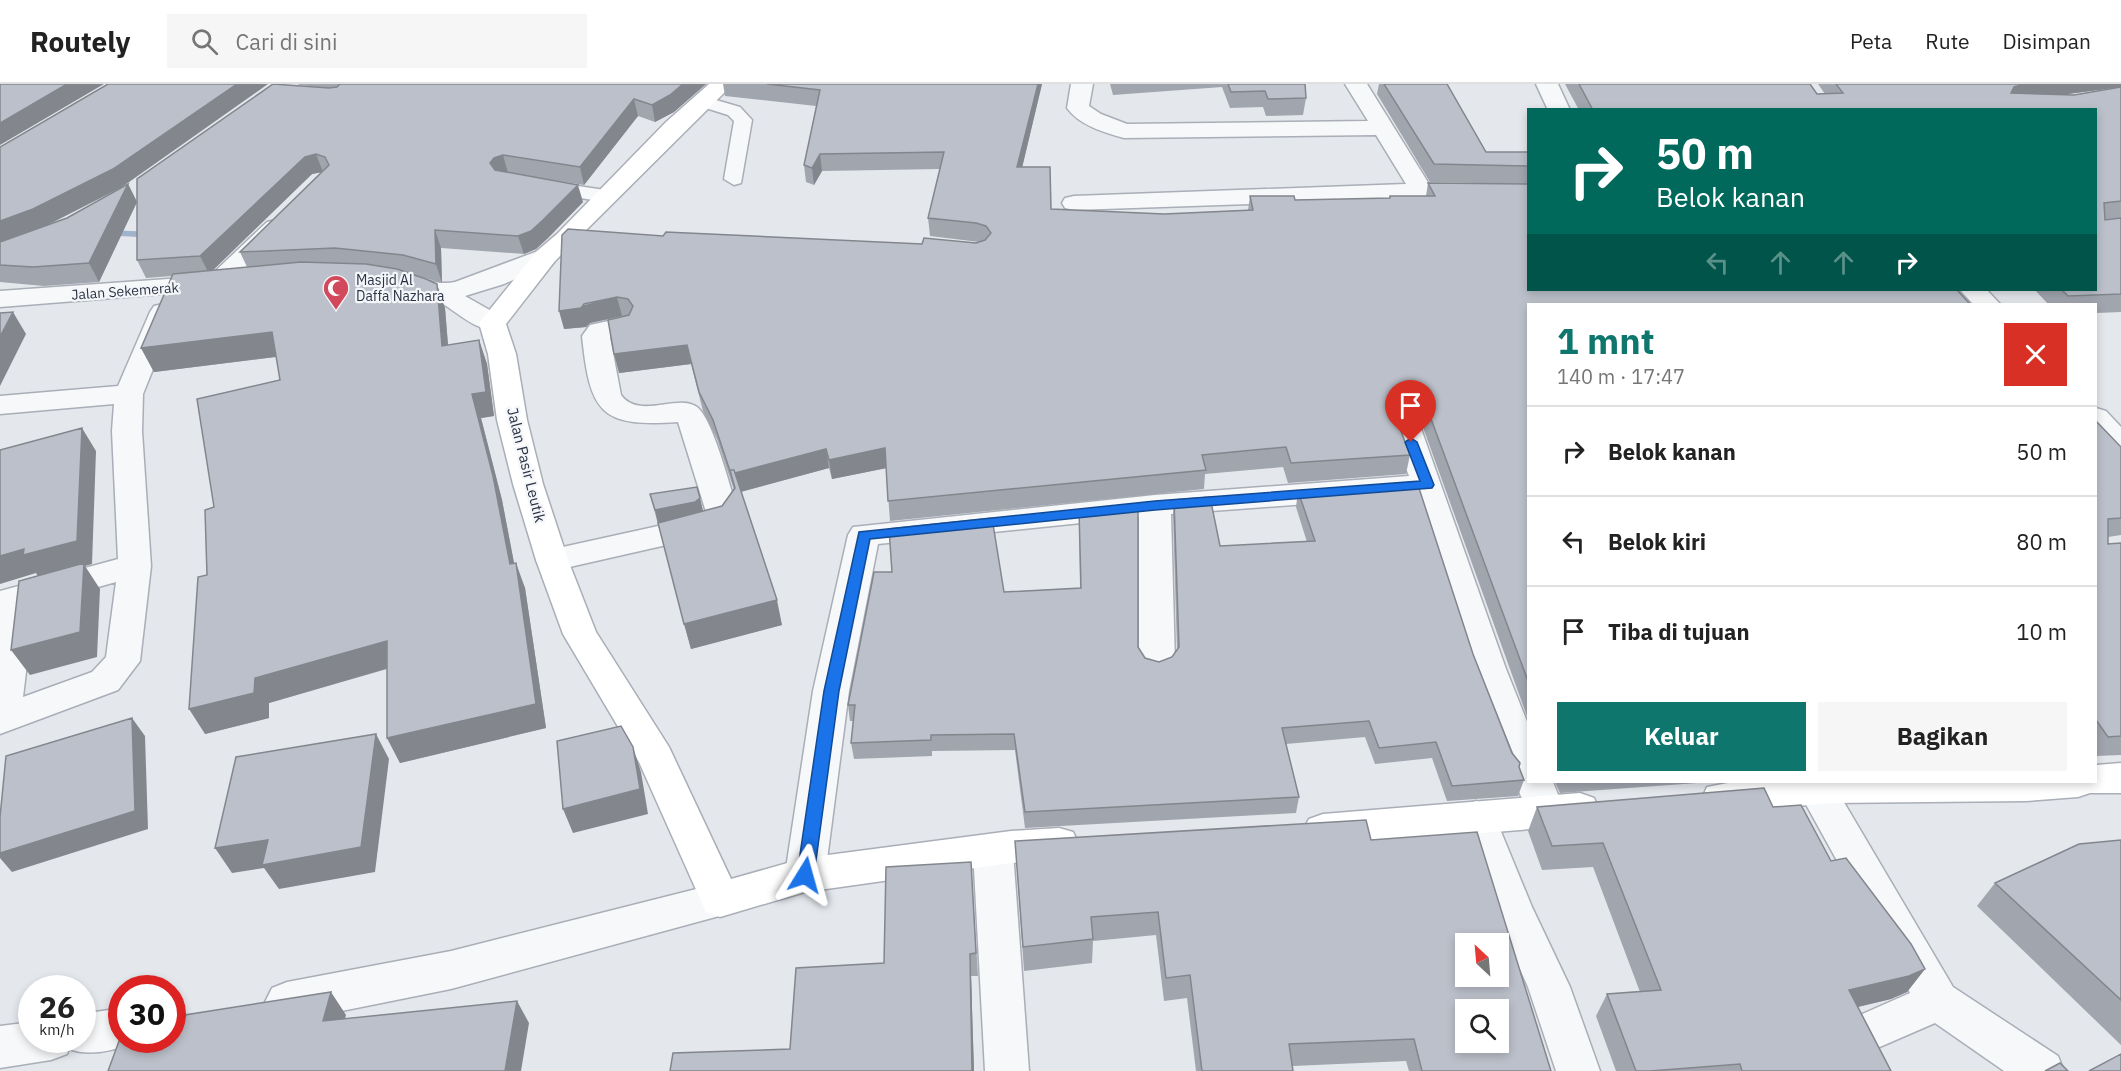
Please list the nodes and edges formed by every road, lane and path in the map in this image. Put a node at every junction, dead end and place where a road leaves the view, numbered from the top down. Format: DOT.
graph roads {
  1 [pos="1082,84"];
  2 [pos="1356,84"];
  3 [pos="1547,84"];
  4 [pos="712,93"];
  5 [pos="1558,108"];
  6 [pos="1384,129"];
  7 [pos="734,179"];
  8 [pos="530,184"];
  9 [pos="1422,191"];
  10 [pos="1527,193"];
  11 [pos="605,196"];
  12 [pos="1074,203"];
  13 [pos="290,214"];
  14 [pos="601,240"];
  15 [pos="556,248"];
  16 [pos="257,279"];
  17 [pos="377,281"];
  18 [pos="218,283"];
  19 [pos="173,288"];
  20 [pos="1974,291"];
  21 [pos="442,293"];
  22 [pos="0,299"];
  23 [pos="1986,303"];
  24 [pos="492,323"];
  25 [pos="622,326"];
  26 [pos="129,393"];
  27 [pos="0,405"];
  28 [pos="2097,418"];
  29 [pos="1403,420"];
  30 [pos="2121,445"];
  31 [pos="1427,485"];
  32 [pos="1155,506"];
  33 [pos="552,560"];
  34 [pos="135,566"];
  35 [pos="9,600"];
  36 [pos="1157,663"];
  37 [pos="1,719"];
  38 [pos="1527,766"];
  39 [pos="2121,778"];
  40 [pos="2097,780"];
  41 [pos="2065,783"];
  42 [pos="1825,787"];
  43 [pos="1540,797"];
  44 [pos="1687,801"];
  45 [pos="1617,806"];
  46 [pos="1476,817"];
  47 [pos="1294,832"];
  48 [pos="1094,843"];
  49 [pos="993,851"];
  50 [pos="805,875"];
  51 [pos="720,900"];
  52 [pos="1938,1001"];
  53 [pos="255,1007"];
  54 [pos="1875,1029"];
  55 [pos="18,1045"];
  56 [pos="0,1047"];
  57 [pos="1007,1071"];
  58 [pos="1578,1071"];
  59 [pos="2042,1071"];
  1 -- 6 [label="street"];
  2 -- 6 [label="street"];
  3 -- 5 [label="street"];
  4 -- 7 [label="lane"];
  4 -- 11 [label="street"];
  6 -- 9 [label="street"];
  8 -- 11 [label="lane"];
  9 -- 10 [label="street"];
  9 -- 12 [label="street"];
  11 -- 15 [label="street"];
  13 -- 18 [label="street"];
  14 -- 15 [label="street"];
  15 -- 21 [label="street"];
  15 -- 24 [label="street"];
  16 -- 18 [label="street, Jalan Sekemerak"];
  17 -- 21 [label="street"];
  18 -- 19 [label="street, Jalan Sekemerak"];
  19 -- 22 [label="street, Jalan Sekemerak"];
  19 -- 26 [label="street"];
  20 -- 23 [label="street"];
  21 -- 24 [label="street"];
  24 -- 33 [label="street, Jalan Pasir Leutik"];
  25 -- 33 [label="street"];
  26 -- 27 [label="street"];
  26 -- 34 [label="street"];
  28 -- 30 [label="street"];
  29 -- 31 [label="street"];
  31 -- 32 [label="street"];
  31 -- 38 [label="street"];
  32 -- 36 [label="street"];
  32 -- 50 [label="street"];
  33 -- 51 [label="street, Jalan Pasir Leutik"];
  34 -- 35 [label="street"];
  34 -- 37 [label="street"];
  35 -- 37 [label="street"];
  39 -- 40 [label="street"];
  41 -- 42 [label="street"];
  42 -- 44 [label="street"];
  42 -- 52 [label="street"];
  43 -- 45 [label="street"];
  43 -- 46 [label="street"];
  46 -- 47 [label="street"];
  46 -- 58 [label="street"];
  48 -- 49 [label="street"];
  49 -- 50 [label="street"];
  49 -- 57 [label="street"];
  50 -- 51 [label="street"];
  51 -- 53 [label="street"];
  52 -- 54 [label="street"];
  52 -- 59 [label="street"];
  55 -- 56 [label="street"];
}
